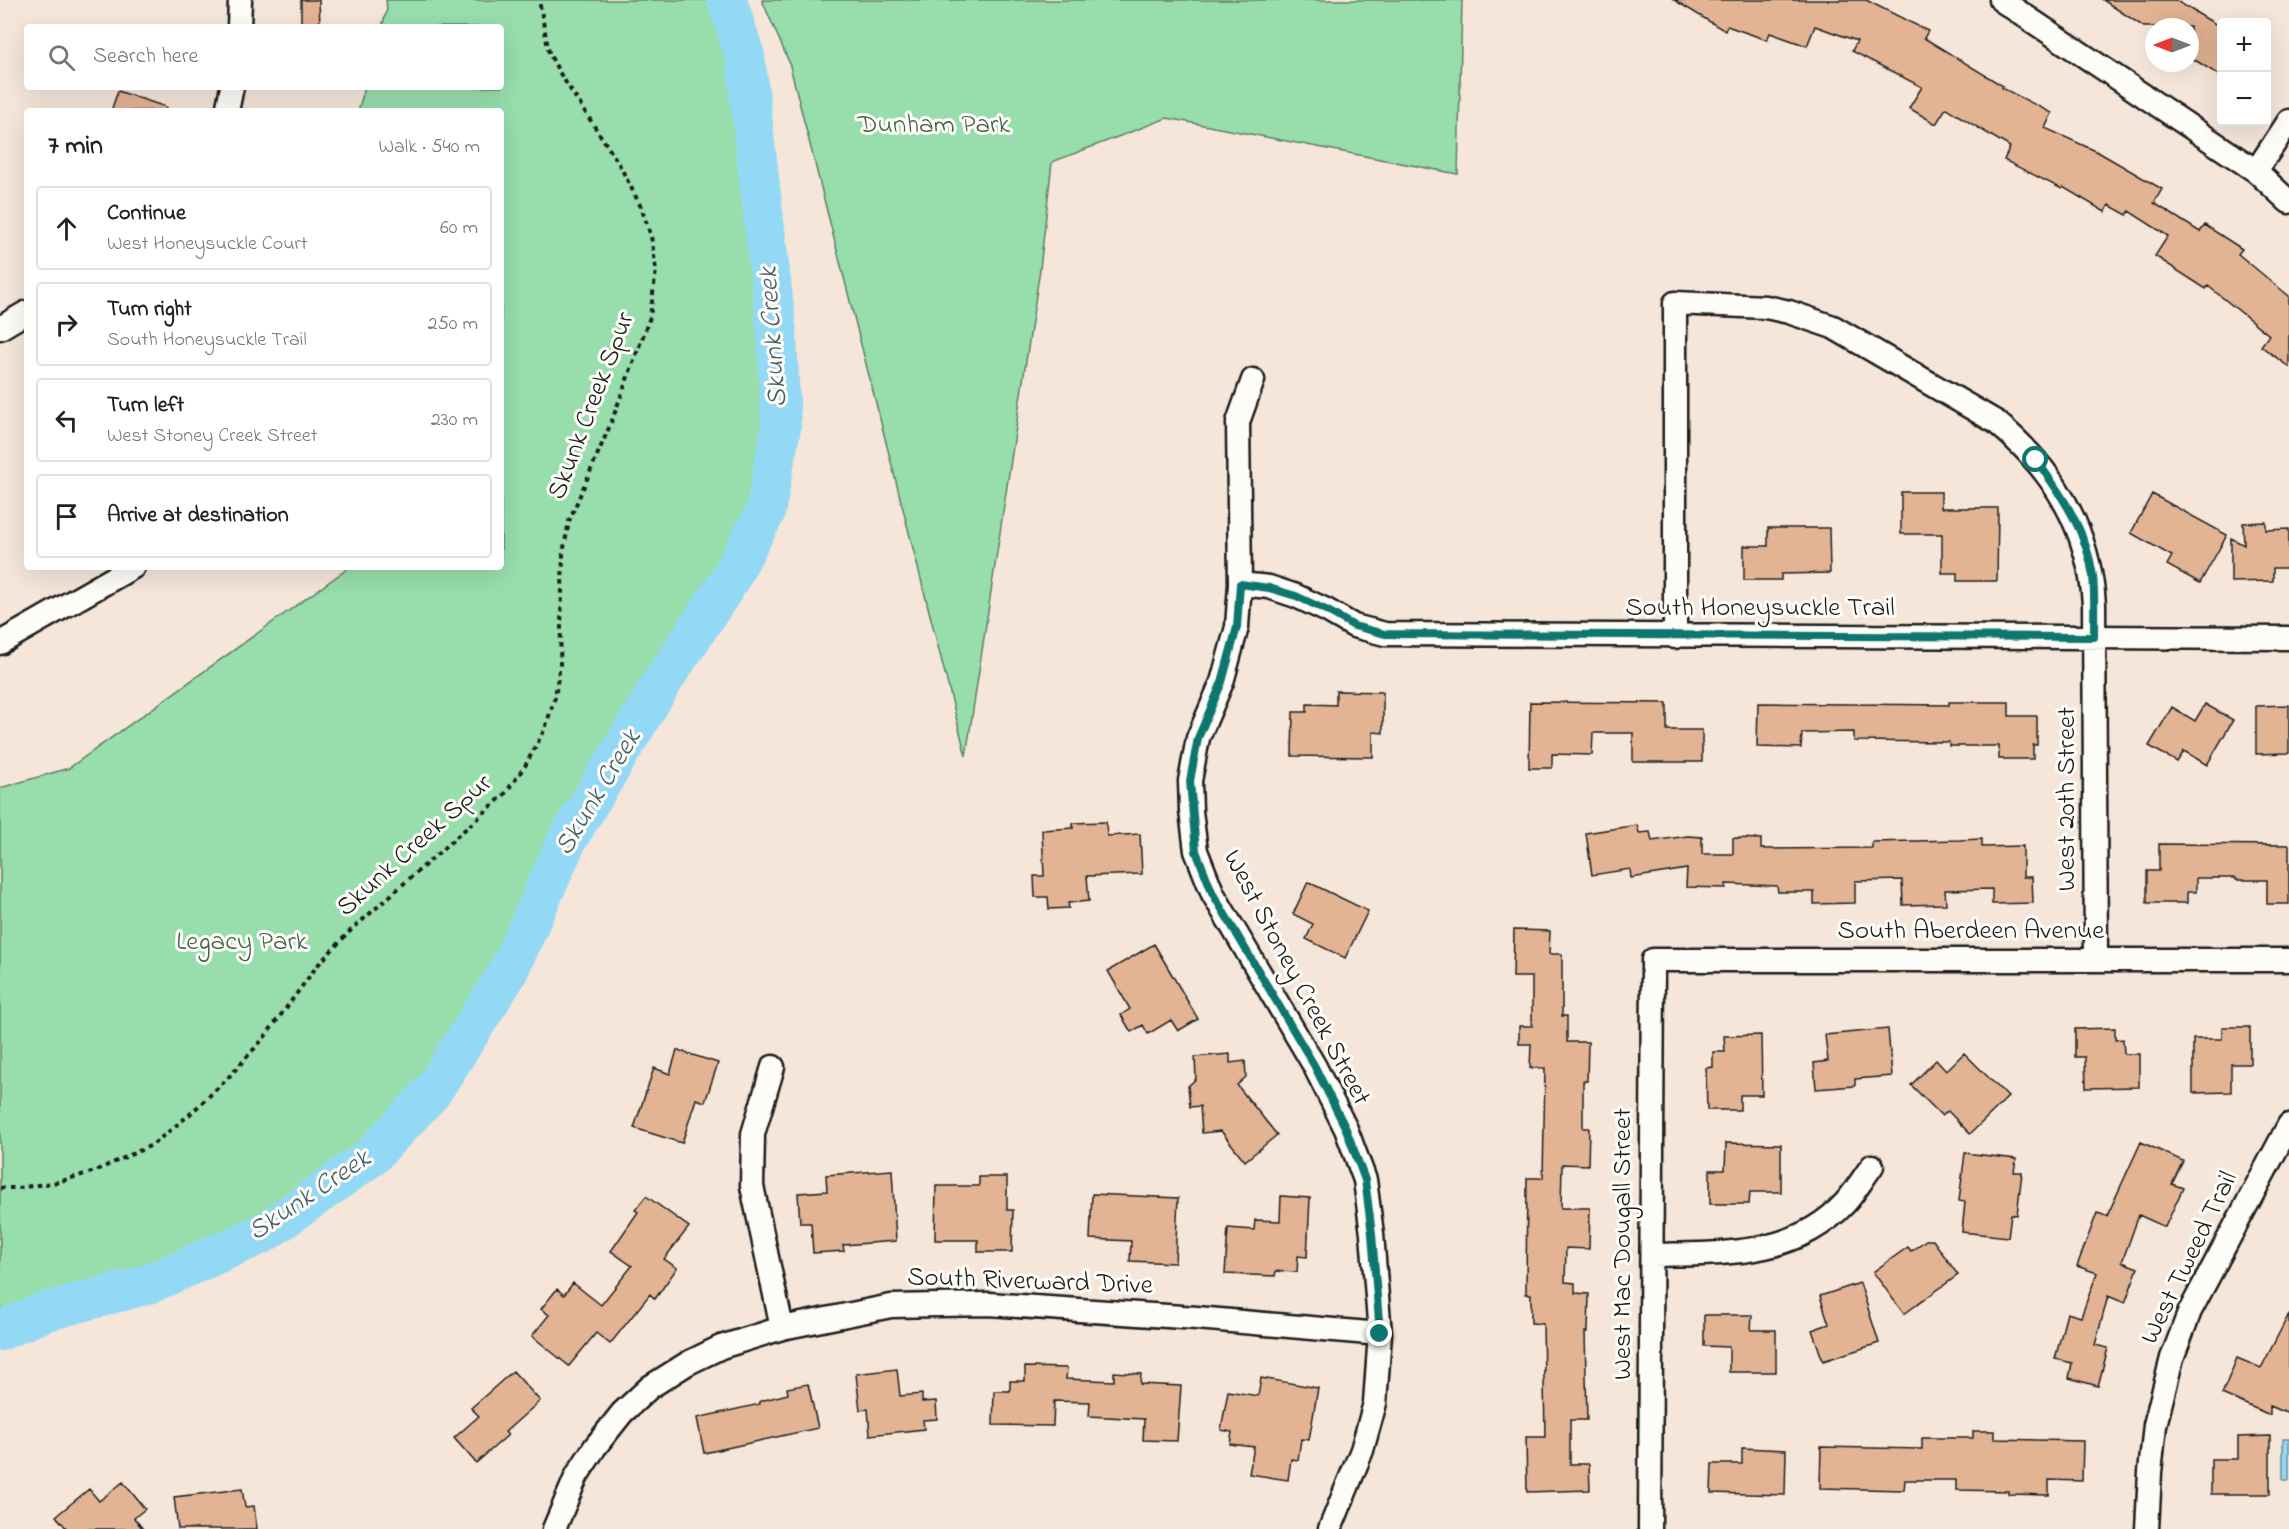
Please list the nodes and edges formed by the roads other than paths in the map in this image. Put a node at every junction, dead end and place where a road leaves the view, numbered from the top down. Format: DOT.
graph roads {
  1 [pos="240,0"];
  2 [pos="2001,0"];
  3 [pos="239,24"];
  4 [pos="231,90"];
  5 [pos="227,108"];
  6 [pos="2289,121"];
  7 [pos="2256,171"];
  8 [pos="2289,202"];
  9 [pos="24,314"];
  10 [pos="0,328"];
  11 [pos="1253,380"];
  12 [pos="128,570"];
  13 [pos="1240,584"];
  14 [pos="1675,637"];
  15 [pos="2094,637"];
  16 [pos="2289,638"];
  17 [pos="0,643"];
  18 [pos="1653,960"];
  19 [pos="2096,960"];
  20 [pos="2289,960"];
  21 [pos="773,1067"];
  22 [pos="2289,1125"];
  23 [pos="1872,1166"];
  24 [pos="1652,1255"];
  25 [pos="782,1328"];
  26 [pos="1380,1334"];
  27 [pos="554,1529"];
  28 [pos="1330,1529"];
  29 [pos="1650,1529"];
  30 [pos="2147,1529"];
  1 -- 3 [label="street"];
  2 -- 7 [label="street"];
  4 -- 5 [label="street"];
  6 -- 7 [label="street"];
  7 -- 8 [label="street"];
  9 -- 10 [label="street"];
  11 -- 13 [label="street, West Stoney Creek Street"];
  12 -- 17 [label="street"];
  13 -- 14 [label="street, South Honeysuckle Trail"];
  13 -- 26 [label="street, West Stoney Creek Street"];
  14 -- 15 [label="street, South Honeysuckle Trail"];
  14 -- 15 [label="street, West 20th Street"];
  15 -- 16 [label="street, South Honeysuckle Trail"];
  15 -- 19 [label="street, West 20th Street"];
  18 -- 19 [label="street, South Aberdeen Avenue"];
  18 -- 24 [label="street, West Mac Dougall Street"];
  19 -- 20 [label="street, South Aberdeen Avenue"];
  21 -- 25 [label="street"];
  22 -- 30 [label="street, West Tweed Trail"];
  23 -- 24 [label="street"];
  24 -- 29 [label="street, West Mac Dougall Street"];
  25 -- 26 [label="street, South Riverward Drive"];
  25 -- 27 [label="street, South Riverward Drive"];
  26 -- 28 [label="street, West Stoney Creek Street"];
}
